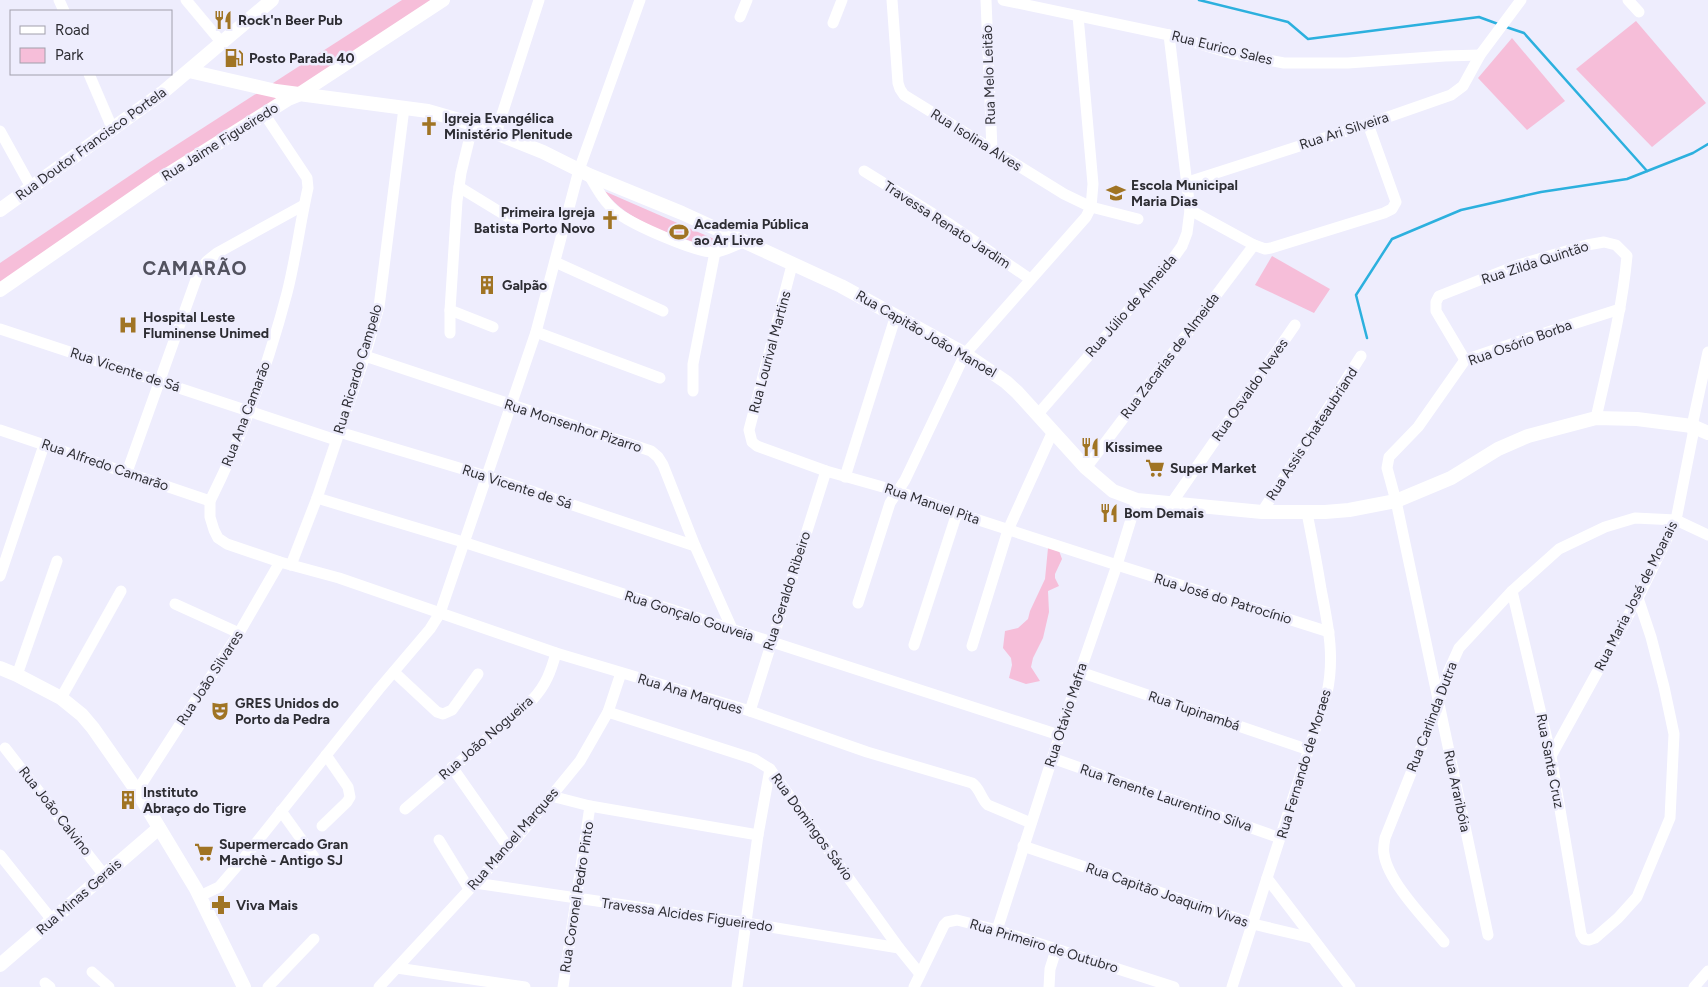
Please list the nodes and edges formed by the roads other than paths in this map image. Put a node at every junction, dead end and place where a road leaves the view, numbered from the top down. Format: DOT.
graph roads {
  1 [pos="186,0"];
  2 [pos="443,0"];
  3 [pos="539,0"];
  4 [pos="640,0"];
  5 [pos="747,0"];
  6 [pos="842,0"];
  7 [pos="892,0"];
  8 [pos="986,0"];
  9 [pos="1003,0"];
  10 [pos="1521,0"];
  11 [pos="1628,0"];
  12 [pos="269,1"];
  13 [pos="1639,12"];
  14 [pos="1078,16"];
  15 [pos="740,17"];
  16 [pos="833,22"];
  17 [pos="1169,35"];
  18 [pos="222,44"];
  19 [pos="1480,55"];
  20 [pos="189,71"];
  21 [pos="89,75"];
  22 [pos="298,95"];
  23 [pos="404,108"];
  24 [pos="265,115"];
  25 [pos="473,124"];
  26 [pos="1368,124"];
  27 [pos="112,130"];
  28 [pos="0,131"];
  29 [pos="496,133"];
  30 [pos="992,150"];
  31 [pos="864,171"];
  32 [pos="584,172"];
  33 [pos="1188,182"];
  34 [pos="31,187"];
  35 [pos="459,187"];
  36 [pos="304,204"];
  37 [pos="1091,208"];
  38 [pos="0,210"];
  39 [pos="1190,210"];
  40 [pos="1138,219"];
  41 [pos="523,226"];
  42 [pos="743,242"];
  43 [pos="1254,245"];
  44 [pos="715,252"];
  45 [pos="556,262"];
  46 [pos="792,265"];
  47 [pos="1030,279"];
  48 [pos="0,290"];
  49 [pos="1620,309"];
  50 [pos="450,310"];
  51 [pos="663,311"];
  52 [pos="896,315"];
  53 [pos="1295,325"];
  54 [pos="493,327"];
  55 [pos="0,329"];
  56 [pos="536,332"];
  57 [pos="450,334"];
  58 [pos="1708,352"];
  59 [pos="965,354"];
  60 [pos="365,356"];
  61 [pos="1361,356"];
  62 [pos="1465,360"];
  63 [pos="660,378"];
  64 [pos="160,380"];
  65 [pos="693,390"];
  66 [pos="511,406"];
  67 [pos="250,411"];
  68 [pos="1038,414"];
  69 [pos="1596,418"];
  70 [pos="1692,426"];
  71 [pos="0,430"];
  72 [pos="1053,432"];
  73 [pos="1708,433"];
  74 [pos="337,436"];
  75 [pos="750,439"];
  76 [pos="44,445"];
  77 [pos="1086,468"];
  78 [pos="826,471"];
  79 [pos="127,472"];
  80 [pos="486,476"];
  81 [pos="845,477"];
  82 [pos="897,491"];
  83 [pos="317,498"];
  84 [pos="1137,500"];
  85 [pos="1396,500"];
  86 [pos="210,501"];
  87 [pos="1171,504"];
  88 [pos="1262,512"];
  89 [pos="956,513"];
  90 [pos="1307,513"];
  91 [pos="1676,520"];
  92 [pos="1008,530"];
  93 [pos="1708,535"];
  94 [pos="463,542"];
  95 [pos="695,546"];
  96 [pos="3,559"];
  97 [pos="57,561"];
  98 [pos="286,563"];
  99 [pos="1117,565"];
  100 [pos="0,576"];
  101 [pos="121,591"];
  102 [pos="1512,591"];
  103 [pos="1638,598"];
  104 [pos="176,604"];
  105 [pos="858,604"];
  106 [pos="440,613"];
  107 [pos="738,632"];
  108 [pos="1329,632"];
  109 [pos="239,633"];
  110 [pos="766,640"];
  111 [pos="914,645"];
  112 [pos="972,646"];
  113 [pos="556,653"];
  114 [pos="0,668"];
  115 [pos="394,672"];
  116 [pos="1080,672"];
  117 [pos="621,673"];
  118 [pos="478,674"];
  119 [pos="17,675"];
  120 [pos="61,698"];
  121 [pos="1439,703"];
  122 [pos="750,711"];
  123 [pos="608,712"];
  124 [pos="1059,735"];
  125 [pos="5,748"];
  126 [pos="1309,750"];
  127 [pos="326,755"];
  128 [pos="1551,756"];
  129 [pos="1052,758"];
  130 [pos="452,767"];
  131 [pos="770,769"];
  132 [pos="138,792"];
  133 [pos="551,796"];
  134 [pos="590,806"];
  135 [pos="404,809"];
  136 [pos="281,812"];
  137 [pos="1031,823"];
  138 [pos="322,826"];
  139 [pos="159,828"];
  140 [pos="758,836"];
  141 [pos="1280,838"];
  142 [pos="439,840"];
  143 [pos="1023,846"];
  144 [pos="508,847"];
  145 [pos="0,855"];
  146 [pos="314,857"];
  147 [pos="104,875"];
  148 [pos="1268,878"];
  149 [pos="472,886"];
  150 [pos="200,896"];
  151 [pos="576,899"];
  152 [pos="52,920"];
  153 [pos="746,923"];
  154 [pos="1253,924"];
  155 [pos="997,930"];
  156 [pos="1488,935"];
  157 [pos="1312,938"];
  158 [pos="314,939"];
  159 [pos="1444,942"];
  160 [pos="899,948"];
  161 [pos="1056,950"];
  162 [pos="1,963"];
  163 [pos="397,968"];
  164 [pos="1708,971"];
  165 [pos="92,972"];
  166 [pos="920,974"];
  167 [pos="109,987"];
  168 [pos="244,987"];
  169 [pos="268,987"];
  170 [pos="379,987"];
  171 [pos="525,987"];
  172 [pos="563,987"];
  173 [pos="737,987"];
  174 [pos="914,987"];
  175 [pos="1049,987"];
  176 [pos="1174,987"];
  177 [pos="1232,987"];
  178 [pos="1350,987"];
  179 [pos="1694,987"];
  1 -- 18 [label="street"];
  2 -- 22 [label="main road, Rua Jaime Figueiredo"];
  3 -- 29 [label="street"];
  4 -- 32 [label="street"];
  5 -- 15 [label="street"];
  6 -- 16 [label="street"];
  7 -- 30 [label="street, Rua Isolina Alves"];
  8 -- 30 [label="street, Rua Melo Leitão"];
  9 -- 14 [label="street, Rua Eurico Sales"];
  10 -- 19 [label="street"];
  11 -- 13 [label="street"];
  12 -- 18 [label="main road, Rua Doutor Francisco Portela"];
  14 -- 17 [label="street, Rua Eurico Sales"];
  14 -- 37 [label="street"];
  17 -- 19 [label="street, Rua Eurico Sales"];
  17 -- 33 [label="street, Rua Júlio de Almeida"];
  18 -- 20 [label="main road, Rua Doutor Francisco Portela"];
  19 -- 26 [label="street, Rua Ari Silveira"];
  20 -- 22 [label="main road, Rua Capitão João Manoel"];
  20 -- 27 [label="main road, Rua Doutor Francisco Portela"];
  21 -- 27 [label="street"];
  22 -- 23 [label="main road, Rua Capitão João Manoel"];
  22 -- 24 [label="main road, Rua Jaime Figueiredo"];
  23 -- 25 [label="main road, Rua Capitão João Manoel"];
  23 -- 60 [label="street, Rua Ricardo Campelo"];
  24 -- 36 [label="street, Rua Ana Camarão"];
  24 -- 48 [label="main road, Rua Jaime Figueiredo"];
  25 -- 29 [label="main road, Rua Capitão João Manoel"];
  25 -- 35 [label="street"];
  26 -- 33 [label="street, Rua Ari Silveira"];
  26 -- 43 [label="street"];
  27 -- 34 [label="main road, Rua Doutor Francisco Portela"];
  28 -- 34 [label="street"];
  29 -- 32 [label="main road, Rua Capitão João Manoel"];
  30 -- 37 [label="street, Rua Isolina Alves"];
  31 -- 47 [label="street, Travessa Renato Jardim"];
  32 -- 42 [label="main road, Rua Capitão João Manoel"];
  32 -- 44 [label="street"];
  32 -- 45 [label="street"];
  33 -- 39 [label="street, Rua Júlio de Almeida"];
  34 -- 38 [label="main road, Rua Doutor Francisco Portela"];
  35 -- 41 [label="street"];
  35 -- 50 [label="street"];
  36 -- 64 [label="street"];
  36 -- 67 [label="street, Rua Ana Camarão"];
  37 -- 40 [label="street, Rua Isolina Alves"];
  37 -- 47 [label="street"];
  39 -- 43 [label="street"];
  39 -- 68 [label="street, Rua Júlio de Almeida"];
  42 -- 44 [label="street"];
  42 -- 46 [label="main road, Rua Capitão João Manoel"];
  43 -- 77 [label="street, Rua Zacarias de Almeida"];
  44 -- 65 [label="street"];
  45 -- 51 [label="street"];
  45 -- 56 [label="street"];
  46 -- 52 [label="main road, Rua Capitão João Manoel"];
  46 -- 75 [label="street, Rua Lourival Martins"];
  47 -- 59 [label="street"];
  49 -- 62 [label="street, Rua Osório Borba"];
  49 -- 62 [label="street, Rua Zilda Quintão"];
  49 -- 69 [label="street, Rua Zilda Quintão"];
  50 -- 54 [label="street"];
  50 -- 57 [label="street"];
  52 -- 59 [label="main road, Rua Capitão João Manoel"];
  52 -- 81 [label="street"];
  53 -- 87 [label="street, Rua Osvaldo Neves"];
  55 -- 64 [label="street, Rua Vicente de Sá"];
  56 -- 63 [label="street"];
  56 -- 66 [label="street"];
  58 -- 70 [label="street, Rua Maria José de Moarais"];
  59 -- 68 [label="main road, Rua Capitão João Manoel"];
  59 -- 82 [label="street"];
  60 -- 66 [label="street, Rua Monsenhor Pizarro"];
  60 -- 74 [label="street, Rua Ricardo Campelo"];
  61 -- 88 [label="street, Rua Assis Chateaubriand"];
  62 -- 85 [label="street, Rua Osório Borba"];
  64 -- 67 [label="street, Rua Vicente de Sá"];
  64 -- 79 [label="street"];
  66 -- 80 [label="street"];
  66 -- 95 [label="street, Rua Monsenhor Pizarro"];
  67 -- 74 [label="street, Rua Vicente de Sá"];
  67 -- 86 [label="street, Rua Ana Camarão"];
  68 -- 72 [label="main road, Rua Capitão João Manoel"];
  69 -- 70 [label="main road, Rua Capitão João Manoel"];
  69 -- 85 [label="main road, Rua Capitão João Manoel"];
  70 -- 73 [label="main road, Rua Capitão João Manoel"];
  70 -- 91 [label="street, Rua Maria José de Moarais"];
  71 -- 76 [label="street, Rua Alfredo Camarão"];
  72 -- 77 [label="main road, Rua Capitão João Manoel"];
  72 -- 92 [label="street"];
  74 -- 80 [label="street, Rua Vicente de Sá"];
  74 -- 83 [label="street, Rua Ricardo Campelo"];
  75 -- 78 [label="street, Rua Manuel Pita"];
  76 -- 79 [label="street, Rua Alfredo Camarão"];
  76 -- 96 [label="street"];
  77 -- 84 [label="main road, Rua Capitão João Manoel"];
  78 -- 81 [label="street, Rua Manuel Pita"];
  78 -- 110 [label="street, Rua Geraldo Ribeiro"];
  79 -- 86 [label="street, Rua Alfredo Camarão"];
  80 -- 94 [label="street"];
  80 -- 95 [label="street, Rua Vicente de Sá"];
  81 -- 82 [label="street, Rua Manuel Pita"];
  82 -- 89 [label="street, Rua Manuel Pita"];
  82 -- 105 [label="street"];
  83 -- 94 [label="street, Rua Gonçalo Gouveia"];
  83 -- 98 [label="street, Rua Ricardo Campelo"];
  84 -- 87 [label="main road, Rua Capitão João Manoel"];
  84 -- 99 [label="street, Rua Otávio Mafra"];
  85 -- 90 [label="main road, Rua Capitão João Manoel"];
  85 -- 121 [label="street, Rua Araribóia"];
  86 -- 98 [label="street"];
  87 -- 88 [label="main road, Rua Capitão João Manoel"];
  88 -- 90 [label="main road, Rua Capitão João Manoel"];
  89 -- 92 [label="street, Rua Manuel Pita"];
  89 -- 111 [label="street"];
  90 -- 108 [label="street, Rua Fernando de Moraes"];
  91 -- 93 [label="street, Rua Carlinda Dutra"];
  91 -- 102 [label="street, Rua Carlinda Dutra"];
  91 -- 103 [label="street, Rua Maria José de Moarais"];
  92 -- 99 [label="street, Rua Manuel Pita"];
  92 -- 112 [label="street"];
  94 -- 106 [label="street"];
  94 -- 107 [label="street, Rua Gonçalo Gouveia"];
  95 -- 107 [label="street, Rua Monsenhor Pizarro"];
  96 -- 100 [label="street"];
  97 -- 119 [label="street"];
  98 -- 106 [label="street, Rua Ana Marques"];
  98 -- 109 [label="street, Rua João Silvares"];
  99 -- 108 [label="street, Rua José do Patrocínio"];
  99 -- 116 [label="street, Rua Otávio Mafra"];
  101 -- 120 [label="street"];
  102 -- 121 [label="street, Rua Carlinda Dutra"];
  102 -- 128 [label="street, Rua Santa Cruz"];
  103 -- 128 [label="street, Rua Maria José de Moarais"];
  103 -- 128 [label="street, Rua Santa Cruz"];
  104 -- 109 [label="street"];
  106 -- 113 [label="street, Rua Ana Marques"];
  106 -- 115 [label="street"];
  107 -- 110 [label="street, Rua Gonçalo Gouveia"];
  108 -- 126 [label="street, Rua Fernando de Moraes"];
  109 -- 132 [label="street, Rua João Silvares"];
  110 -- 122 [label="street, Rua Geraldo Ribeiro"];
  110 -- 124 [label="street, Rua Gonçalo Gouveia"];
  113 -- 117 [label="street, Rua Ana Marques"];
  113 -- 130 [label="street, Rua João Nogueira"];
  114 -- 119 [label="main road"];
  115 -- 118 [label="street"];
  115 -- 127 [label="street"];
  116 -- 124 [label="street, Rua Otávio Mafra"];
  116 -- 126 [label="street, Rua Tupinambá"];
  117 -- 122 [label="street, Rua Ana Marques"];
  117 -- 123 [label="street, Rua Manoel Marques"];
  119 -- 120 [label="main road"];
  120 -- 132 [label="main road"];
  121 -- 156 [label="street, Rua Araribóia"];
  121 -- 159 [label="street, Rua Carlinda Dutra"];
  122 -- 137 [label="street, Rua Ana Marques"];
  123 -- 131 [label="street, Rua Domingos Sávio"];
  123 -- 133 [label="street, Rua Manoel Marques"];
  124 -- 129 [label="street, Rua Otávio Mafra"];
  125 -- 147 [label="street, Rua João Calvino"];
  126 -- 141 [label="street, Rua Fernando de Moraes"];
  127 -- 136 [label="street"];
  127 -- 138 [label="street"];
  129 -- 137 [label="street, Rua Otávio Mafra"];
  129 -- 141 [label="street, Rua Tenente Laurentino Silva"];
  130 -- 135 [label="street, Rua João Nogueira"];
  130 -- 144 [label="street"];
  131 -- 140 [label="street"];
  131 -- 160 [label="street, Rua Domingos Sávio"];
  132 -- 139 [label="main road"];
  133 -- 134 [label="street"];
  133 -- 144 [label="street, Rua Manoel Marques"];
  134 -- 140 [label="street"];
  134 -- 151 [label="street, Rua Coronel Pedro Pinto"];
  136 -- 146 [label="street"];
  136 -- 150 [label="street"];
  137 -- 143 [label="street, Rua Otávio Mafra"];
  139 -- 147 [label="main road, Rua Minas Gerais"];
  139 -- 150 [label="main road"];
  140 -- 153 [label="street"];
  141 -- 148 [label="street, Rua Fernando de Moraes"];
  142 -- 149 [label="street"];
  143 -- 154 [label="street, Rua Capitão Joaquim Vivas"];
  143 -- 155 [label="street, Rua Otávio Mafra"];
  144 -- 149 [label="street, Rua Manoel Marques"];
  145 -- 152 [label="street"];
  147 -- 152 [label="main road, Rua Minas Gerais"];
  148 -- 154 [label="street, Rua Fernando de Moraes"];
  148 -- 157 [label="street"];
  149 -- 151 [label="street, Travessa Alcides Figueiredo"];
  149 -- 163 [label="street, Rua Manoel Marques"];
  150 -- 168 [label="main road"];
  151 -- 153 [label="street, Travessa Alcides Figueiredo"];
  151 -- 172 [label="street, Rua Coronel Pedro Pinto"];
  152 -- 162 [label="main road, Rua Minas Gerais"];
  153 -- 160 [label="street, Travessa Alcides Figueiredo"];
  153 -- 173 [label="street"];
  154 -- 157 [label="street, Rua Capitão Joaquim Vivas"];
  154 -- 177 [label="street, Rua Fernando de Moraes"];
  155 -- 161 [label="street, Rua Primeiro de Outubro"];
  155 -- 166 [label="street, Rua Primeiro de Outubro"];
  157 -- 178 [label="street"];
  158 -- 169 [label="street"];
  160 -- 166 [label="street, Rua Domingos Sávio"];
  161 -- 175 [label="street"];
  161 -- 176 [label="street, Rua Primeiro de Outubro"];
  163 -- 170 [label="street, Rua Manoel Marques"];
  163 -- 171 [label="street"];
  164 -- 179 [label="street"];
  165 -- 167 [label="street"];
  166 -- 174 [label="street"];
}
